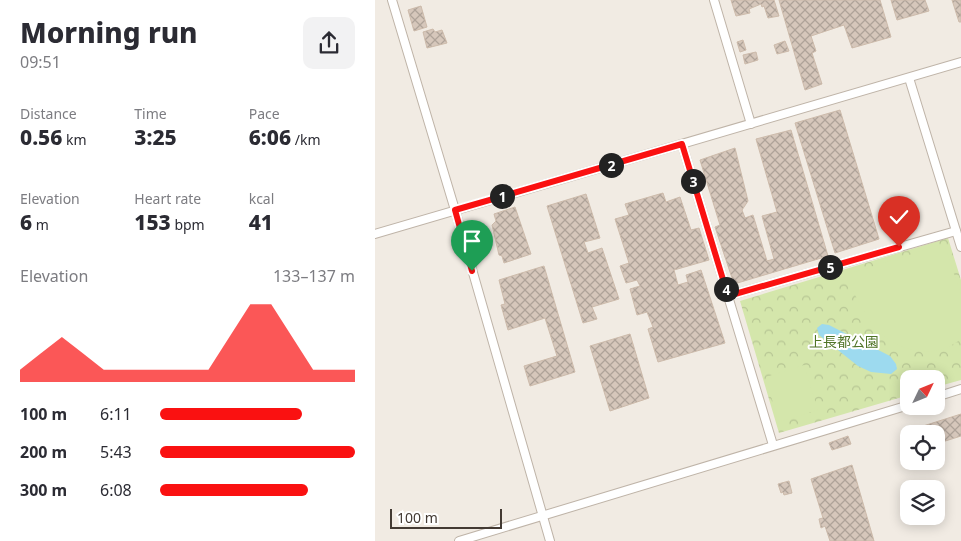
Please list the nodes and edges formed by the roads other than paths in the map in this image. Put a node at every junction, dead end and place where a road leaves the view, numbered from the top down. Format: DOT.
graph roads {
  1 [pos="392,0"];
  2 [pos="713,0"];
  3 [pos="961,62"];
  4 [pos="909,78"];
  5 [pos="751,124"];
  6 [pos="682,144"];
  7 [pos="455,210"];
  8 [pos="956,230"];
  9 [pos="375,234"];
  10 [pos="961,247"];
  11 [pos="728,296"];
  12 [pos="961,389"];
  13 [pos="945,393"];
  14 [pos="900,408"];
  15 [pos="773,445"];
  16 [pos="542,516"];
  17 [pos="459,541"];
  18 [pos="549,541"];
  1 -- 7 [label="street"];
  2 -- 5 [label="street"];
  3 -- 4 [label="street"];
  4 -- 5 [label="street"];
  4 -- 8 [label="street"];
  5 -- 6 [label="street"];
  6 -- 7 [label="street"];
  6 -- 11 [label="street"];
  7 -- 9 [label="street"];
  7 -- 16 [label="street"];
  8 -- 10 [label="street"];
  8 -- 11 [label="street"];
  11 -- 15 [label="street"];
  12 -- 13 [label="street"];
  14 -- 15 [label="street"];
  15 -- 16 [label="street"];
  16 -- 17 [label="street"];
  16 -- 18 [label="street"];
}
